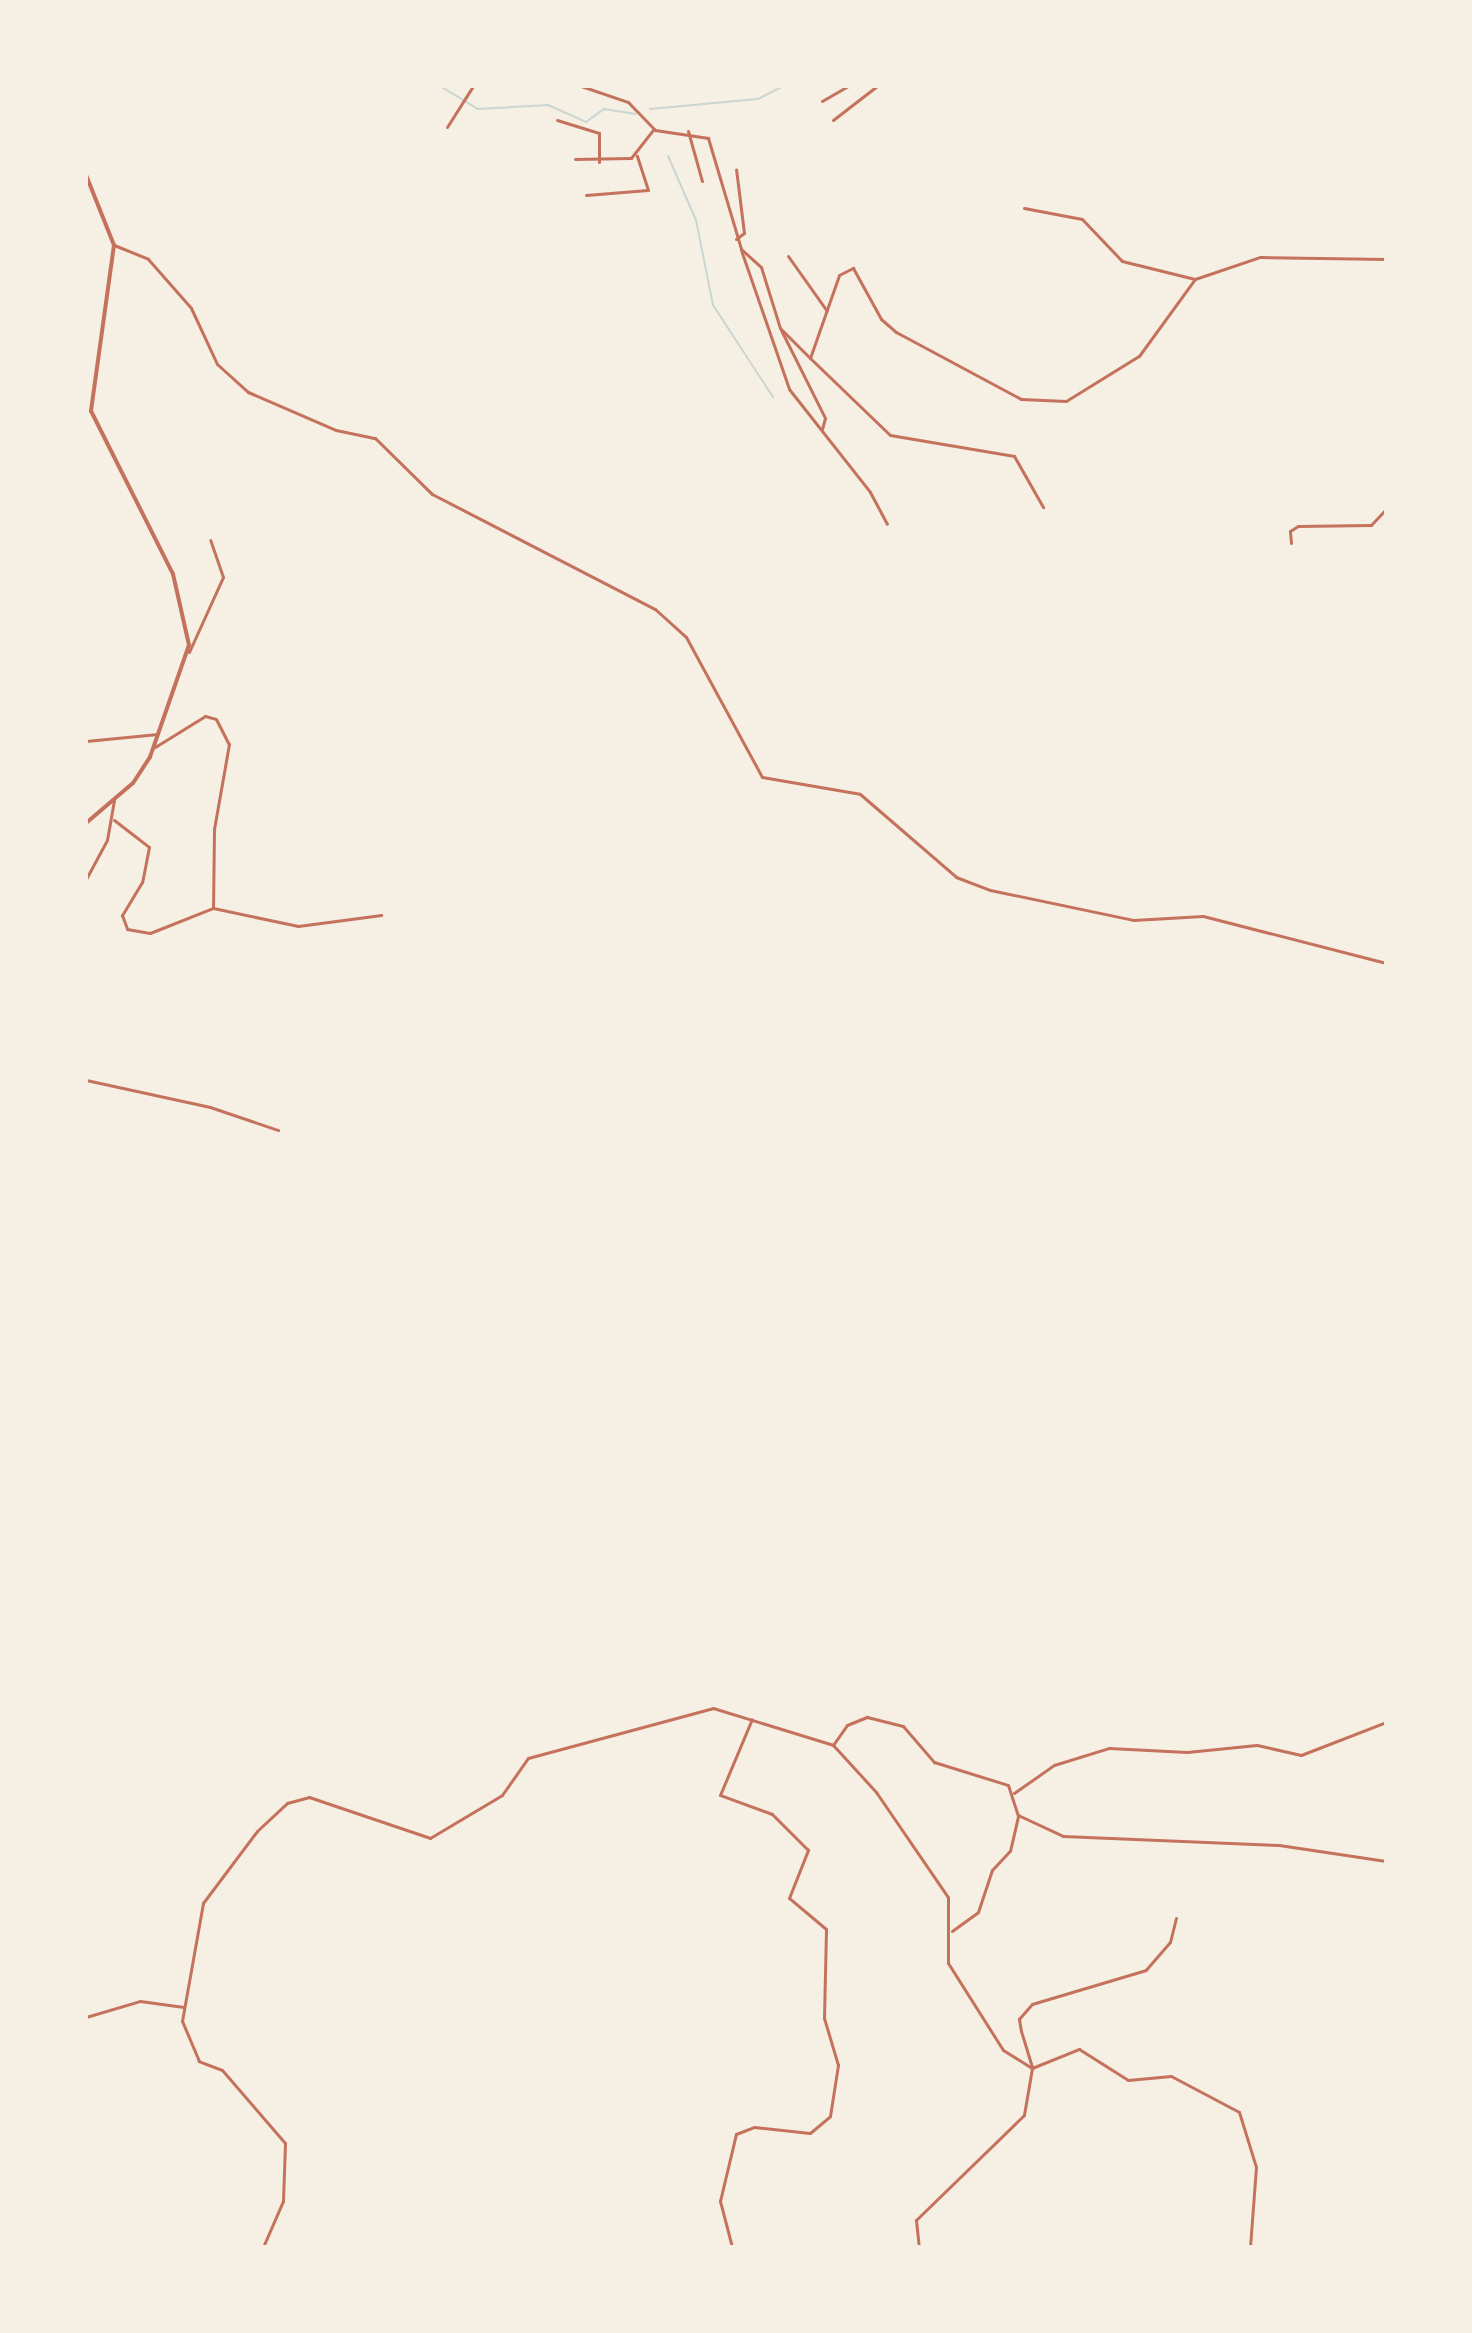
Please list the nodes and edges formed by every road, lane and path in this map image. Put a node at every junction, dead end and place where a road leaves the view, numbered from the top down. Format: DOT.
graph roads {
  1 [pos="473,86"];
  2 [pos="581,86"];
  3 [pos="848,86"];
  4 [pos="877,86"];
  5 [pos="822,101"];
  6 [pos="557,120"];
  7 [pos="833,120"];
  8 [pos="447,127"];
  9 [pos="654,129"];
  10 [pos="688,131"];
  11 [pos="637,156"];
  12 [pos="575,159"];
  13 [pos="599,162"];
  14 [pos="736,169"];
  15 [pos="86,175"];
  16 [pos="702,181"];
  17 [pos="586,195"];
  18 [pos="1024,208"];
  19 [pos="736,239"];
  20 [pos="114,245"];
  21 [pos="741,249"];
  22 [pos="788,256"];
  23 [pos="1386,259"];
  24 [pos="1195,279"];
  25 [pos="828,312"];
  26 [pos="782,329"];
  27 [pos="810,358"];
  28 [pos="822,429"];
  29 [pos="1043,507"];
  30 [pos="1386,509"];
  31 [pos="887,524"];
  32 [pos="210,540"];
  33 [pos="1291,543"];
  34 [pos="189,652"];
  35 [pos="160,733"];
  36 [pos="86,741"];
  37 [pos="155,747"];
  38 [pos="114,801"];
  39 [pos="114,820"];
  40 [pos="86,823"];
  41 [pos="86,879"];
  42 [pos="213,908"];
  43 [pos="381,915"];
  44 [pos="1386,963"];
  45 [pos="86,1080"];
  46 [pos="278,1130"];
  47 [pos="752,1719"];
  48 [pos="1386,1722"];
  49 [pos="833,1745"];
  50 [pos="1014,1793"];
  51 [pos="1018,1815"];
  52 [pos="1386,1861"];
  53 [pos="1176,1918"];
  54 [pos="952,1931"];
  55 [pos="184,2007"];
  56 [pos="86,2017"];
  57 [pos="1032,2068"];
  58 [pos="263,2247"];
  59 [pos="732,2247"];
  60 [pos="919,2247"];
  61 [pos="1250,2247"];
  1 -- 8 [label="street"];
  2 -- 9 [label="street"];
  3 -- 5 [label="street"];
  4 -- 7 [label="street"];
  6 -- 13 [label="street"];
  9 -- 10 [label="street"];
  9 -- 11 [label="street"];
  10 -- 16 [label="street"];
  10 -- 19 [label="street"];
  11 -- 13 [label="street"];
  11 -- 17 [label="street"];
  12 -- 13 [label="street"];
  14 -- 19 [label="street"];
  15 -- 20 [label="street"];
  18 -- 24 [label="street"];
  19 -- 21 [label="street"];
  20 -- 34 [label="street"];
  20 -- 44 [label="street"];
  21 -- 26 [label="street"];
  21 -- 28 [label="street"];
  22 -- 25 [label="street"];
  23 -- 24 [label="street"];
  24 -- 25 [label="street"];
  25 -- 27 [label="street"];
  26 -- 27 [label="street"];
  26 -- 28 [label="street"];
  27 -- 29 [label="street"];
  28 -- 31 [label="street"];
  30 -- 33 [label="street"];
  32 -- 34 [label="street"];
  34 -- 35 [label="street"];
  35 -- 36 [label="street"];
  35 -- 37 [label="street"];
  37 -- 38 [label="street"];
  37 -- 42 [label="street"];
  38 -- 39 [label="street"];
  38 -- 40 [label="street"];
  39 -- 41 [label="street"];
  39 -- 42 [label="street"];
  42 -- 43 [label="street"];
  45 -- 46 [label="street"];
  47 -- 49 [label="street"];
  47 -- 55 [label="street"];
  47 -- 59 [label="street"];
  48 -- 50 [label="street"];
  49 -- 50 [label="street"];
  49 -- 54 [label="street"];
  50 -- 51 [label="street"];
  51 -- 52 [label="street"];
  51 -- 54 [label="street"];
  53 -- 57 [label="street"];
  54 -- 57 [label="street"];
  55 -- 56 [label="street"];
  55 -- 58 [label="street"];
  57 -- 60 [label="street"];
  57 -- 61 [label="street"];
}
